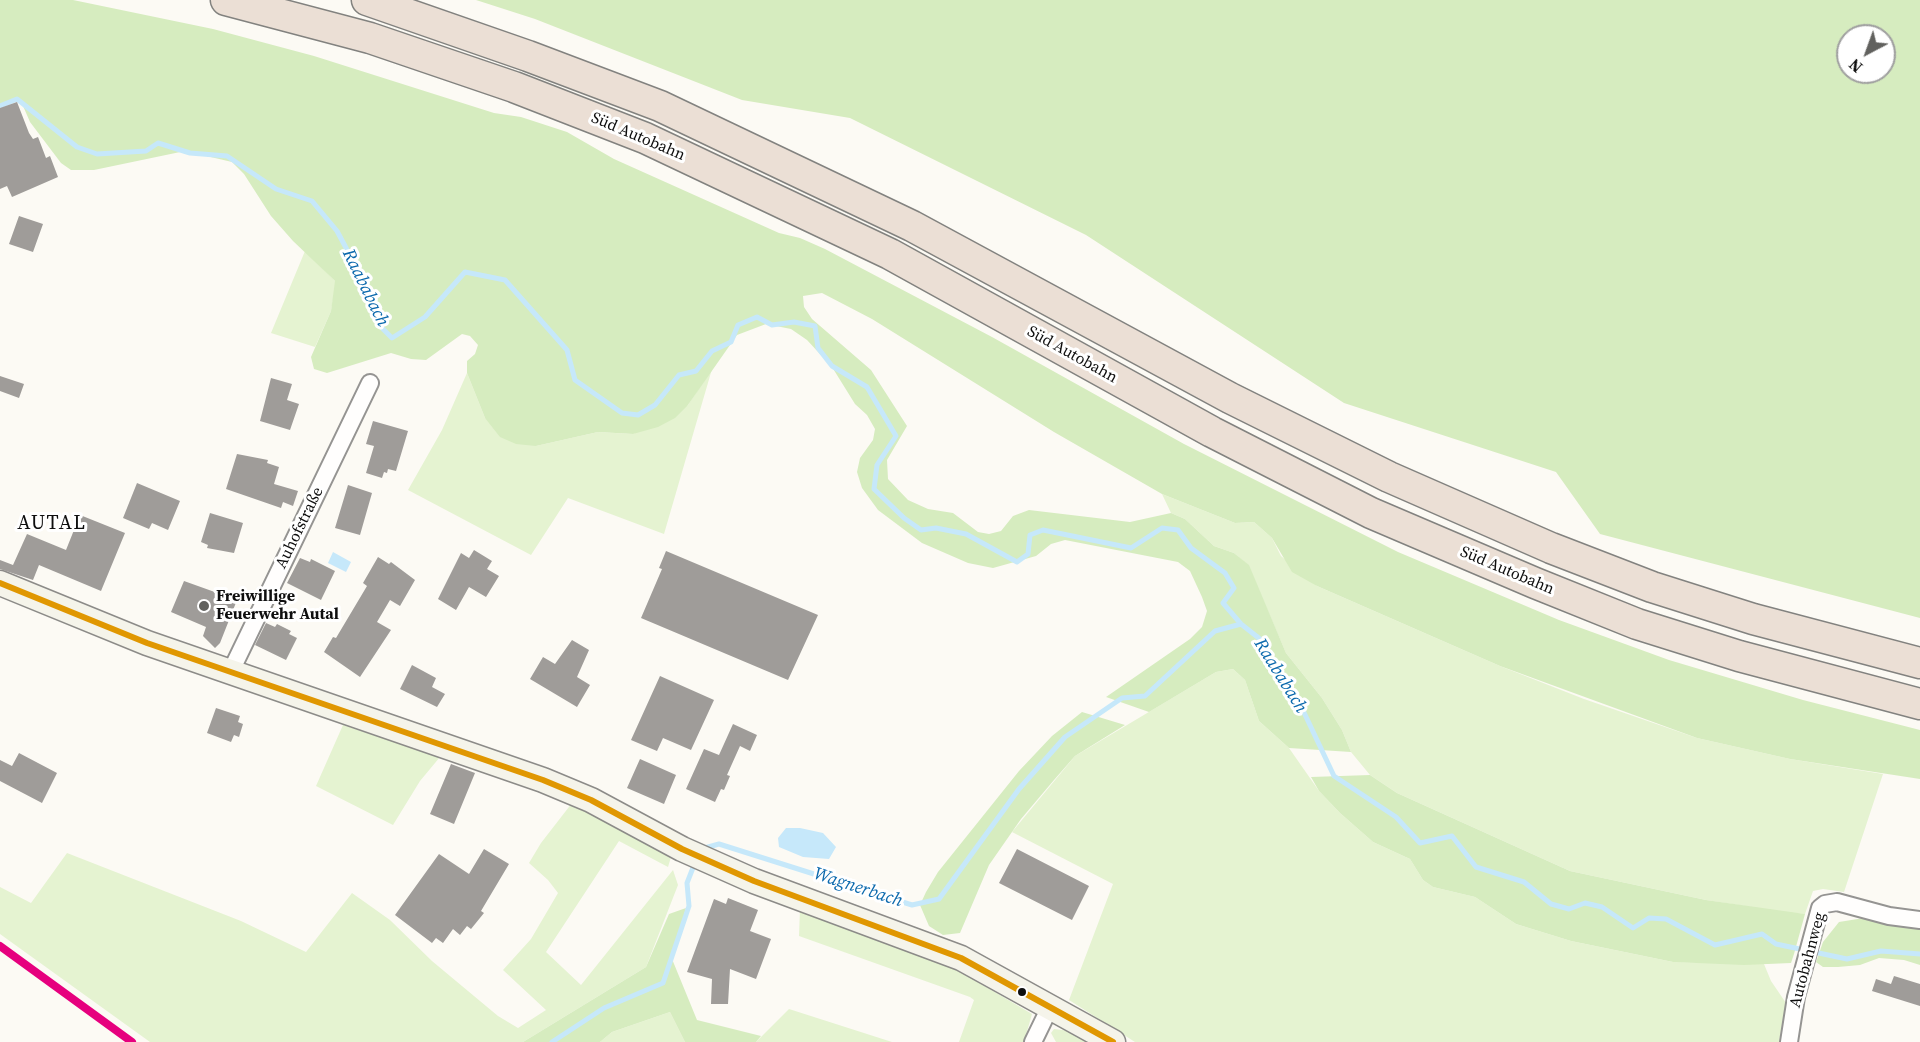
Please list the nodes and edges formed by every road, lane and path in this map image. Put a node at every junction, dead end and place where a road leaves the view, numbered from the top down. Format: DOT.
graph roads {
  1 [pos="226,0"];
  2 [pos="367,0"];
  3 [pos="370,383"];
  4 [pos="0,583"];
  5 [pos="1920,663"];
  6 [pos="230,673"];
  7 [pos="1920,704"];
  8 [pos="1920,920"];
  9 [pos="1051,1005"];
  10 [pos="1033,1042"];
  11 [pos="1113,1042"];
  12 [pos="1789,1042"];
  1 -- 7 [label="highway, Süd Autobahn"];
  2 -- 5 [label="highway"];
  3 -- 6 [label="street, Auhofstraße"];
  4 -- 6 [label="main road"];
  6 -- 9 [label="main road"];
  8 -- 12 [label="street, Autobahnweg"];
  9 -- 10 [label="street"];
  9 -- 11 [label="main road"];
}
